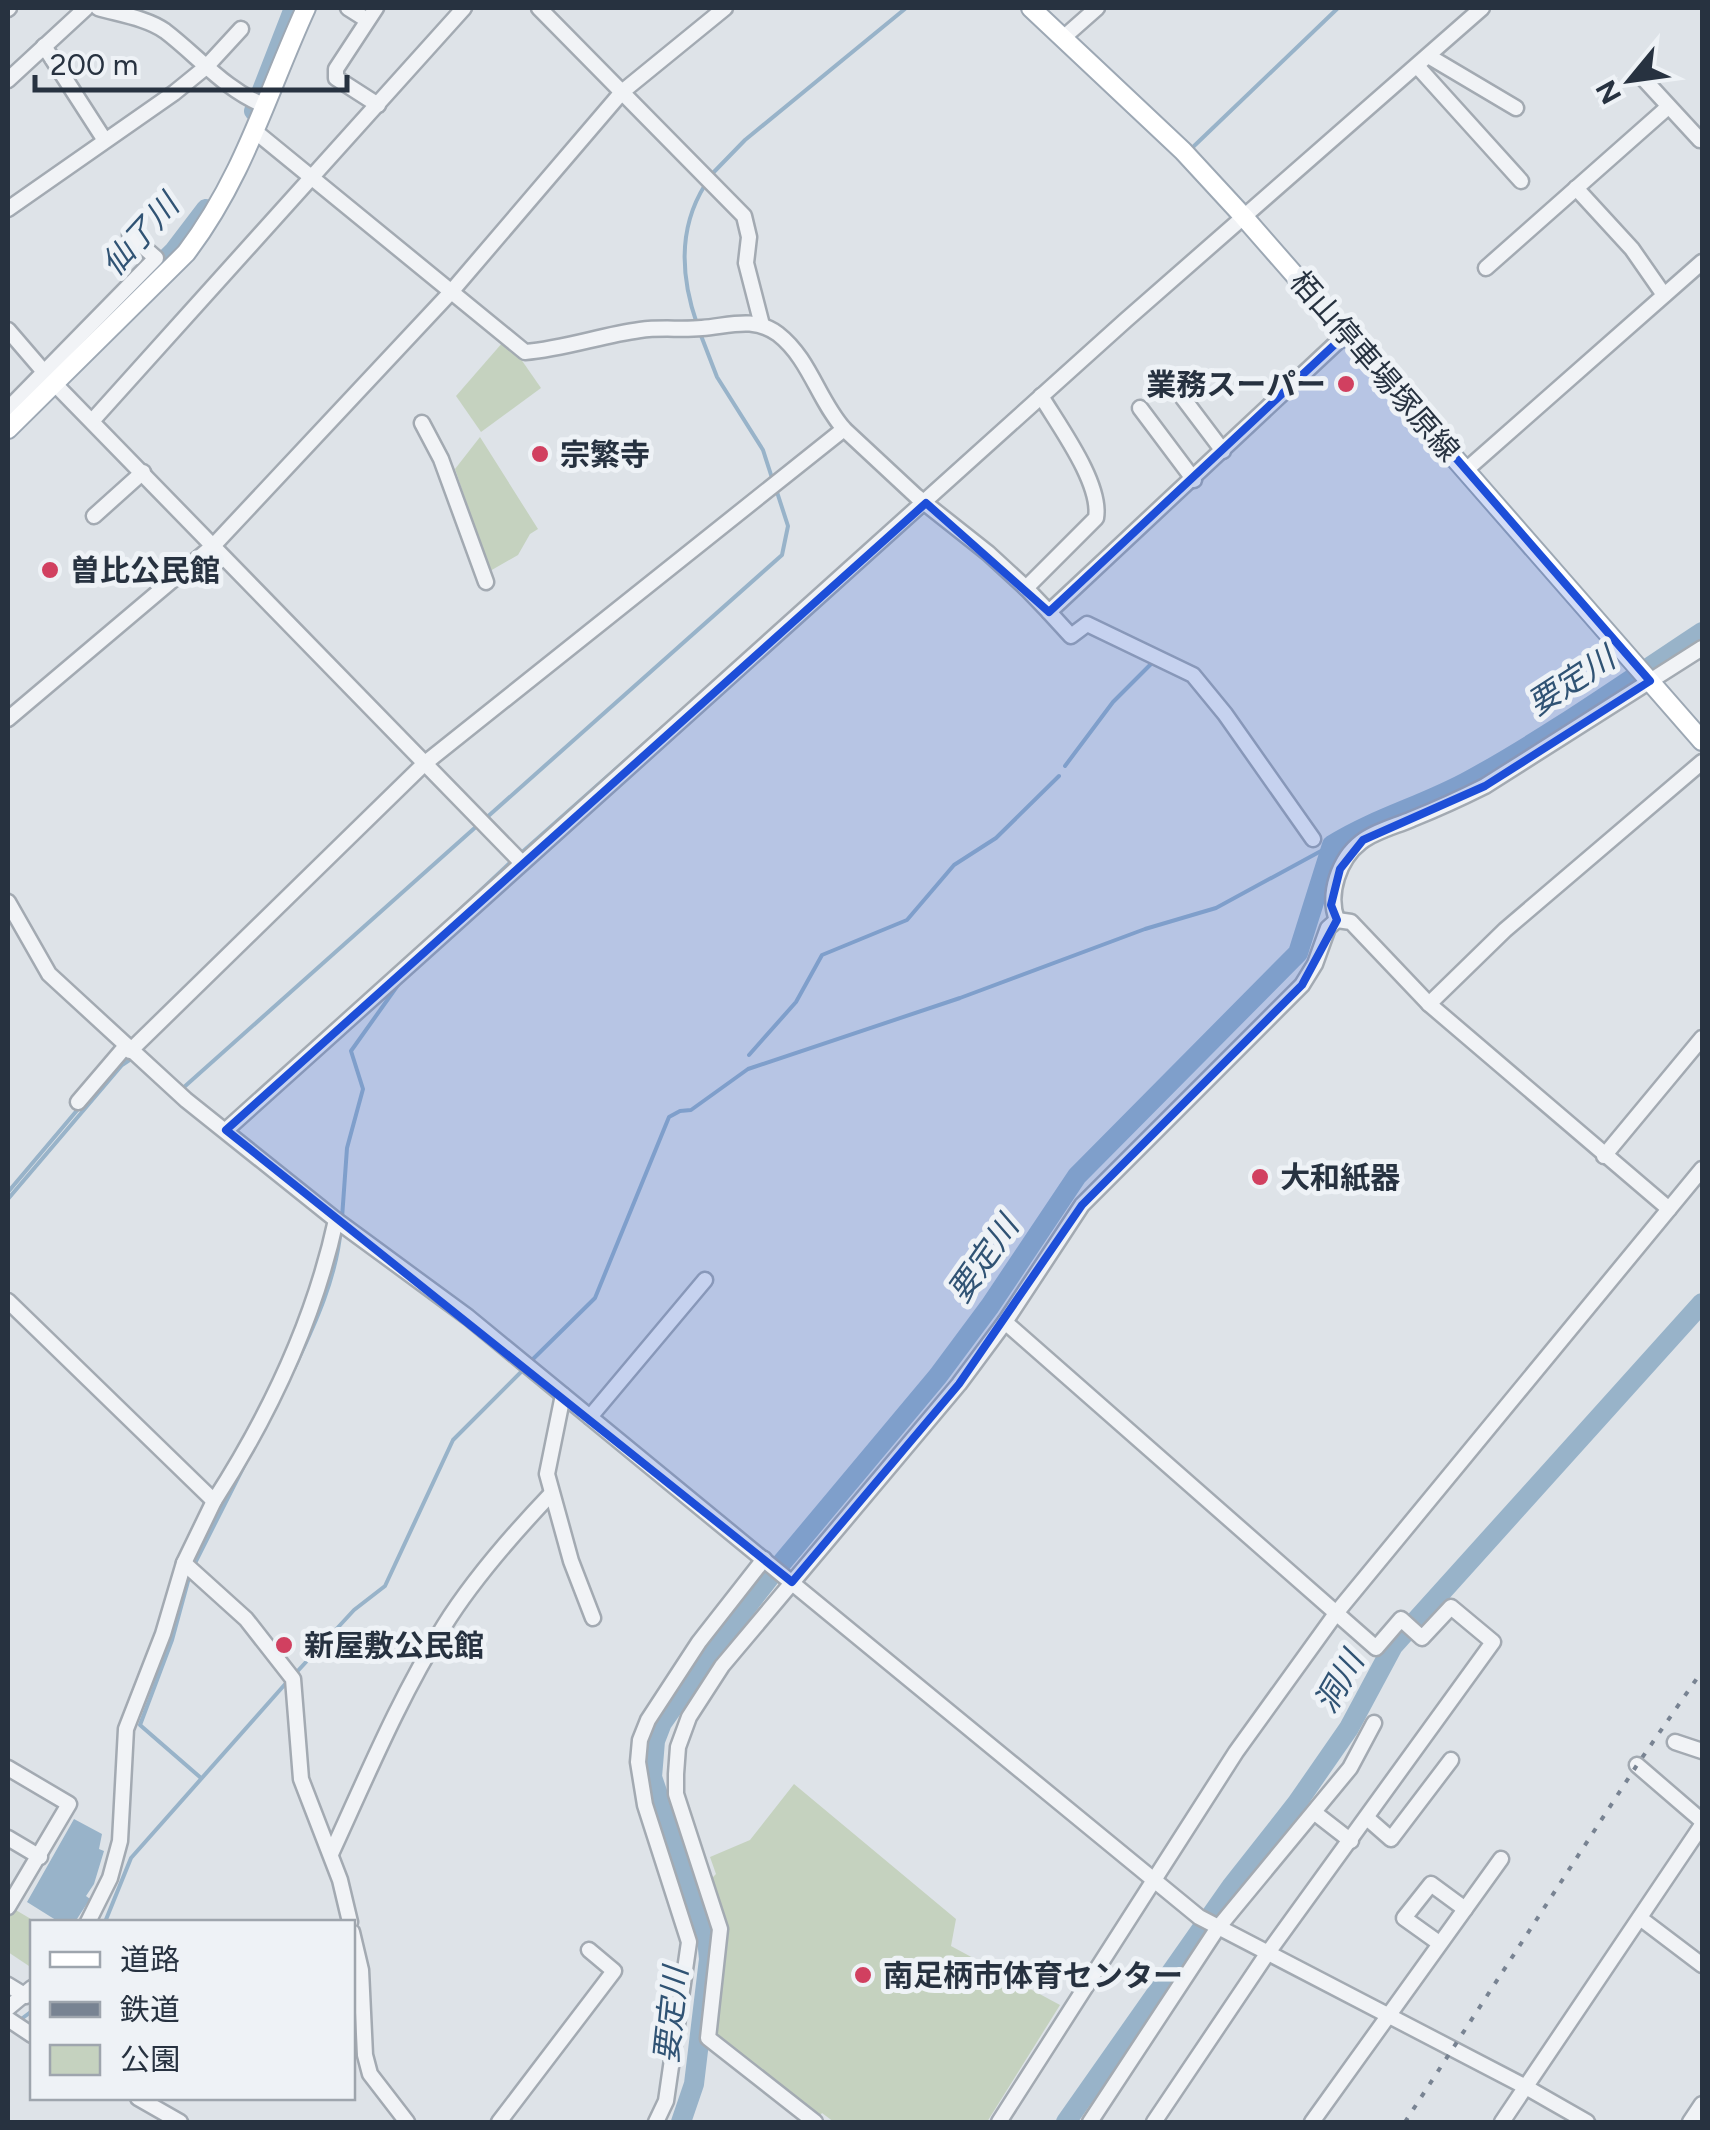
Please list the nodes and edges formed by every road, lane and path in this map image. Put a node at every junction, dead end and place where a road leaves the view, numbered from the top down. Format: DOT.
graph roads {
  1 [pos="86,8"];
  2 [pos="98,8"];
  3 [pos="306,8"];
  4 [pos="348,8"];
  5 [pos="464,8"];
  6 [pos="539,8"];
  7 [pos="726,8"];
  8 [pos="1031,8"];
  9 [pos="1097,8"];
  10 [pos="1482,8"];
  11 [pos="372,14"];
  12 [pos="241,29"];
  13 [pos="1063,38"];
  14 [pos="44,46"];
  15 [pos="1430,56"];
  16 [pos="206,67"];
  17 [pos="1418,67"];
  18 [pos="1641,76"];
  19 [pos="8,80"];
  20 [pos="622,92"];
  21 [pos="260,104"];
  22 [pos="378,106"];
  23 [pos="1668,107"];
  24 [pos="1516,108"];
  25 [pos="256,132"];
  26 [pos="104,139"];
  27 [pos="1700,140"];
  28 [pos="313,176"];
  29 [pos="1520,181"];
  30 [pos="1576,188"];
  31 [pos="8,209"];
  32 [pos="1243,216"];
  33 [pos="130,236"];
  34 [pos="1702,262"];
  35 [pos="162,263"];
  36 [pos="1486,268"];
  37 [pos="451,292"];
  38 [pos="1664,295"];
  39 [pos="762,326"];
  40 [pos="8,330"];
  41 [pos="1347,333"];
  42 [pos="22,345"];
  43 [pos="8,357"];
  44 [pos="50,378"];
  45 [pos="1041,396"];
  46 [pos="1183,398"];
  47 [pos="1140,408"];
  48 [pos="8,409"];
  49 [pos="93,420"];
  50 [pos="422,423"];
  51 [pos="8,429"];
  52 [pos="844,429"];
  53 [pos="1223,451"];
  54 [pos="1466,470"];
  55 [pos="143,472"];
  56 [pos="1194,480"];
  57 [pos="922,501"];
  58 [pos="94,516"];
  59 [pos="214,546"];
  60 [pos="486,582"];
  61 [pos="1026,588"];
  62 [pos="1050,612"];
  63 [pos="1702,648"];
  64 [pos="1650,681"];
  65 [pos="8,720"];
  66 [pos="1702,741"];
  67 [pos="1702,762"];
  68 [pos="424,764"];
  69 [pos="1313,838"];
  70 [pos="518,858"];
  71 [pos="8,902"];
  72 [pos="1337,920"];
  73 [pos="1429,1004"];
  74 [pos="1702,1038"];
  75 [pos="132,1053"];
  76 [pos="78,1102"];
  77 [pos="226,1130"];
  78 [pos="1604,1156"];
  79 [pos="1702,1169"];
  80 [pos="1669,1209"];
  81 [pos="340,1222"];
  82 [pos="705,1280"];
  83 [pos="8,1301"];
  84 [pos="1005,1322"];
  85 [pos="563,1395"];
  86 [pos="590,1417"];
  87 [pos="551,1494"];
  88 [pos="214,1502"];
  89 [pos="766,1560"];
  90 [pos="184,1563"];
  91 [pos="789,1579"];
  92 [pos="1337,1612"];
  93 [pos="594,1618"];
  94 [pos="1374,1723"];
  95 [pos="1675,1742"];
  96 [pos="1702,1751"];
  97 [pos="1450,1760"];
  98 [pos="1637,1765"];
  99 [pos="8,1768"];
  100 [pos="1316,1812"];
  101 [pos="1366,1818"];
  102 [pos="1702,1824"];
  103 [pos="8,1838"];
  104 [pos="1350,1841"];
  105 [pos="331,1854"];
  106 [pos="40,1857"];
  107 [pos="1501,1859"];
  108 [pos="1152,1880"];
  109 [pos="8,1907"];
  110 [pos="1465,1909"];
  111 [pos="1640,1918"];
  112 [pos="89,1920"];
  113 [pos="349,1920"];
  114 [pos="1216,1928"];
  115 [pos="355,1943"];
  116 [pos="1439,1943"];
  117 [pos="589,1950"];
  118 [pos="1267,1954"];
  119 [pos="1702,1965"];
  120 [pos="8,1984"];
  121 [pos="29,1992"];
  122 [pos="1387,2016"];
  123 [pos="11,2019"];
  124 [pos="1524,2086"];
  125 [pos="142,2100"];
  126 [pos="1702,2104"];
  127 [pos="180,2122"];
  128 [pos="407,2122"];
  129 [pos="498,2122"];
  130 [pos="656,2122"];
  131 [pos="815,2122"];
  132 [pos="999,2122"];
  133 [pos="1090,2122"];
  134 [pos="1154,2122"];
  135 [pos="1312,2122"];
  136 [pos="1502,2122"];
  137 [pos="1587,2122"];
  138 [pos="1690,2122"];
  1 -- 14 [label="street"];
  2 -- 16 [label="street"];
  3 -- 21 [label="main road"];
  4 -- 11 [label="street"];
  5 -- 22 [label="street"];
  6 -- 20 [label="street"];
  7 -- 20 [label="street"];
  8 -- 13 [label="main road, 栢山停車場塚原線"];
  9 -- 13 [label="street"];
  10 -- 15 [label="street"];
  11 -- 22 [label="street"];
  12 -- 16 [label="street"];
  13 -- 32 [label="main road, 栢山停車場塚原線"];
  14 -- 19 [label="street"];
  14 -- 26 [label="street"];
  15 -- 17 [label="street"];
  15 -- 24 [label="street"];
  16 -- 21 [label="street"];
  16 -- 26 [label="street"];
  17 -- 29 [label="street"];
  17 -- 32 [label="street"];
  18 -- 23 [label="street"];
  20 -- 37 [label="street"];
  20 -- 39 [label="street"];
  21 -- 25 [label="main road"];
  22 -- 28 [label="street"];
  23 -- 27 [label="street"];
  23 -- 30 [label="street"];
  25 -- 28 [label="street"];
  25 -- 35 [label="main road"];
  26 -- 31 [label="street"];
  28 -- 37 [label="street"];
  28 -- 49 [label="street"];
  30 -- 36 [label="street"];
  30 -- 38 [label="street"];
  32 -- 41 [label="main road, 栢山停車場塚原線"];
  32 -- 45 [label="street"];
  33 -- 35 [label="street"];
  34 -- 38 [label="street"];
  35 -- 44 [label="main road"];
  37 -- 39 [label="street"];
  37 -- 59 [label="street"];
  38 -- 54 [label="street"];
  39 -- 52 [label="street"];
  40 -- 42 [label="street"];
  41 -- 53 [label="street"];
  41 -- 54 [label="main road, 栢山停車場塚原線"];
  42 -- 43 [label="street"];
  42 -- 44 [label="street"];
  44 -- 48 [label="street"];
  44 -- 49 [label="street"];
  44 -- 51 [label="main road"];
  45 -- 57 [label="street"];
  45 -- 61 [label="street"];
  46 -- 53 [label="street"];
  47 -- 56 [label="street"];
  49 -- 55 [label="street"];
  50 -- 60 [label="street"];
  52 -- 57 [label="street"];
  52 -- 68 [label="street"];
  53 -- 56 [label="street"];
  54 -- 64 [label="main road, 栢山停車場塚原線"];
  55 -- 58 [label="street"];
  55 -- 59 [label="street"];
  56 -- 62 [label="street"];
  57 -- 61 [label="street"];
  57 -- 70 [label="street"];
  59 -- 65 [label="street"];
  59 -- 68 [label="street"];
  61 -- 62 [label="street"];
  62 -- 69 [label="street"];
  63 -- 64 [label="street"];
  64 -- 66 [label="main road, 栢山停車場塚原線"];
  64 -- 72 [label="street"];
  67 -- 73 [label="street"];
  68 -- 70 [label="street"];
  68 -- 75 [label="street"];
  70 -- 77 [label="street"];
  71 -- 75 [label="street"];
  72 -- 73 [label="street"];
  72 -- 84 [label="street"];
  73 -- 78 [label="street"];
  74 -- 78 [label="street"];
  75 -- 76 [label="street"];
  75 -- 77 [label="street"];
  77 -- 81 [label="street"];
  78 -- 80 [label="street"];
  79 -- 80 [label="street"];
  80 -- 92 [label="street"];
  81 -- 85 [label="street"];
  81 -- 88 [label="street"];
  82 -- 86 [label="street"];
  83 -- 88 [label="street"];
  84 -- 91 [label="street"];
  84 -- 92 [label="street"];
  85 -- 86 [label="street"];
  85 -- 87 [label="street"];
  86 -- 89 [label="street"];
  87 -- 93 [label="street"];
  87 -- 105 [label="street"];
  88 -- 90 [label="street"];
  89 -- 91 [label="street"];
  89 -- 130 [label="street"];
  90 -- 105 [label="street"];
  90 -- 112 [label="street"];
  91 -- 108 [label="street"];
  91 -- 131 [label="street"];
  92 -- 101 [label="street"];
  92 -- 108 [label="street"];
  94 -- 100 [label="street"];
  95 -- 96 [label="street"];
  97 -- 101 [label="street"];
  98 -- 102 [label="street"];
  99 -- 106 [label="street"];
  100 -- 104 [label="street"];
  100 -- 114 [label="street"];
  101 -- 104 [label="street"];
  102 -- 111 [label="street"];
  103 -- 106 [label="street"];
  104 -- 118 [label="street"];
  105 -- 113 [label="street"];
  106 -- 109 [label="street"];
  107 -- 110 [label="street"];
  108 -- 114 [label="street"];
  108 -- 132 [label="street"];
  110 -- 116 [label="street"];
  110 -- 116 [label="street"];
  111 -- 119 [label="street"];
  111 -- 124 [label="street"];
  114 -- 118 [label="street"];
  114 -- 133 [label="street"];
  115 -- 128 [label="street"];
  116 -- 122 [label="street"];
  117 -- 129 [label="street"];
  118 -- 122 [label="street"];
  118 -- 134 [label="street"];
  120 -- 121 [label="street"];
  121 -- 123 [label="street"];
  122 -- 124 [label="street"];
  122 -- 135 [label="street"];
  124 -- 136 [label="street"];
  124 -- 137 [label="street"];
  125 -- 127 [label="street"];
  126 -- 138 [label="street"];
}
